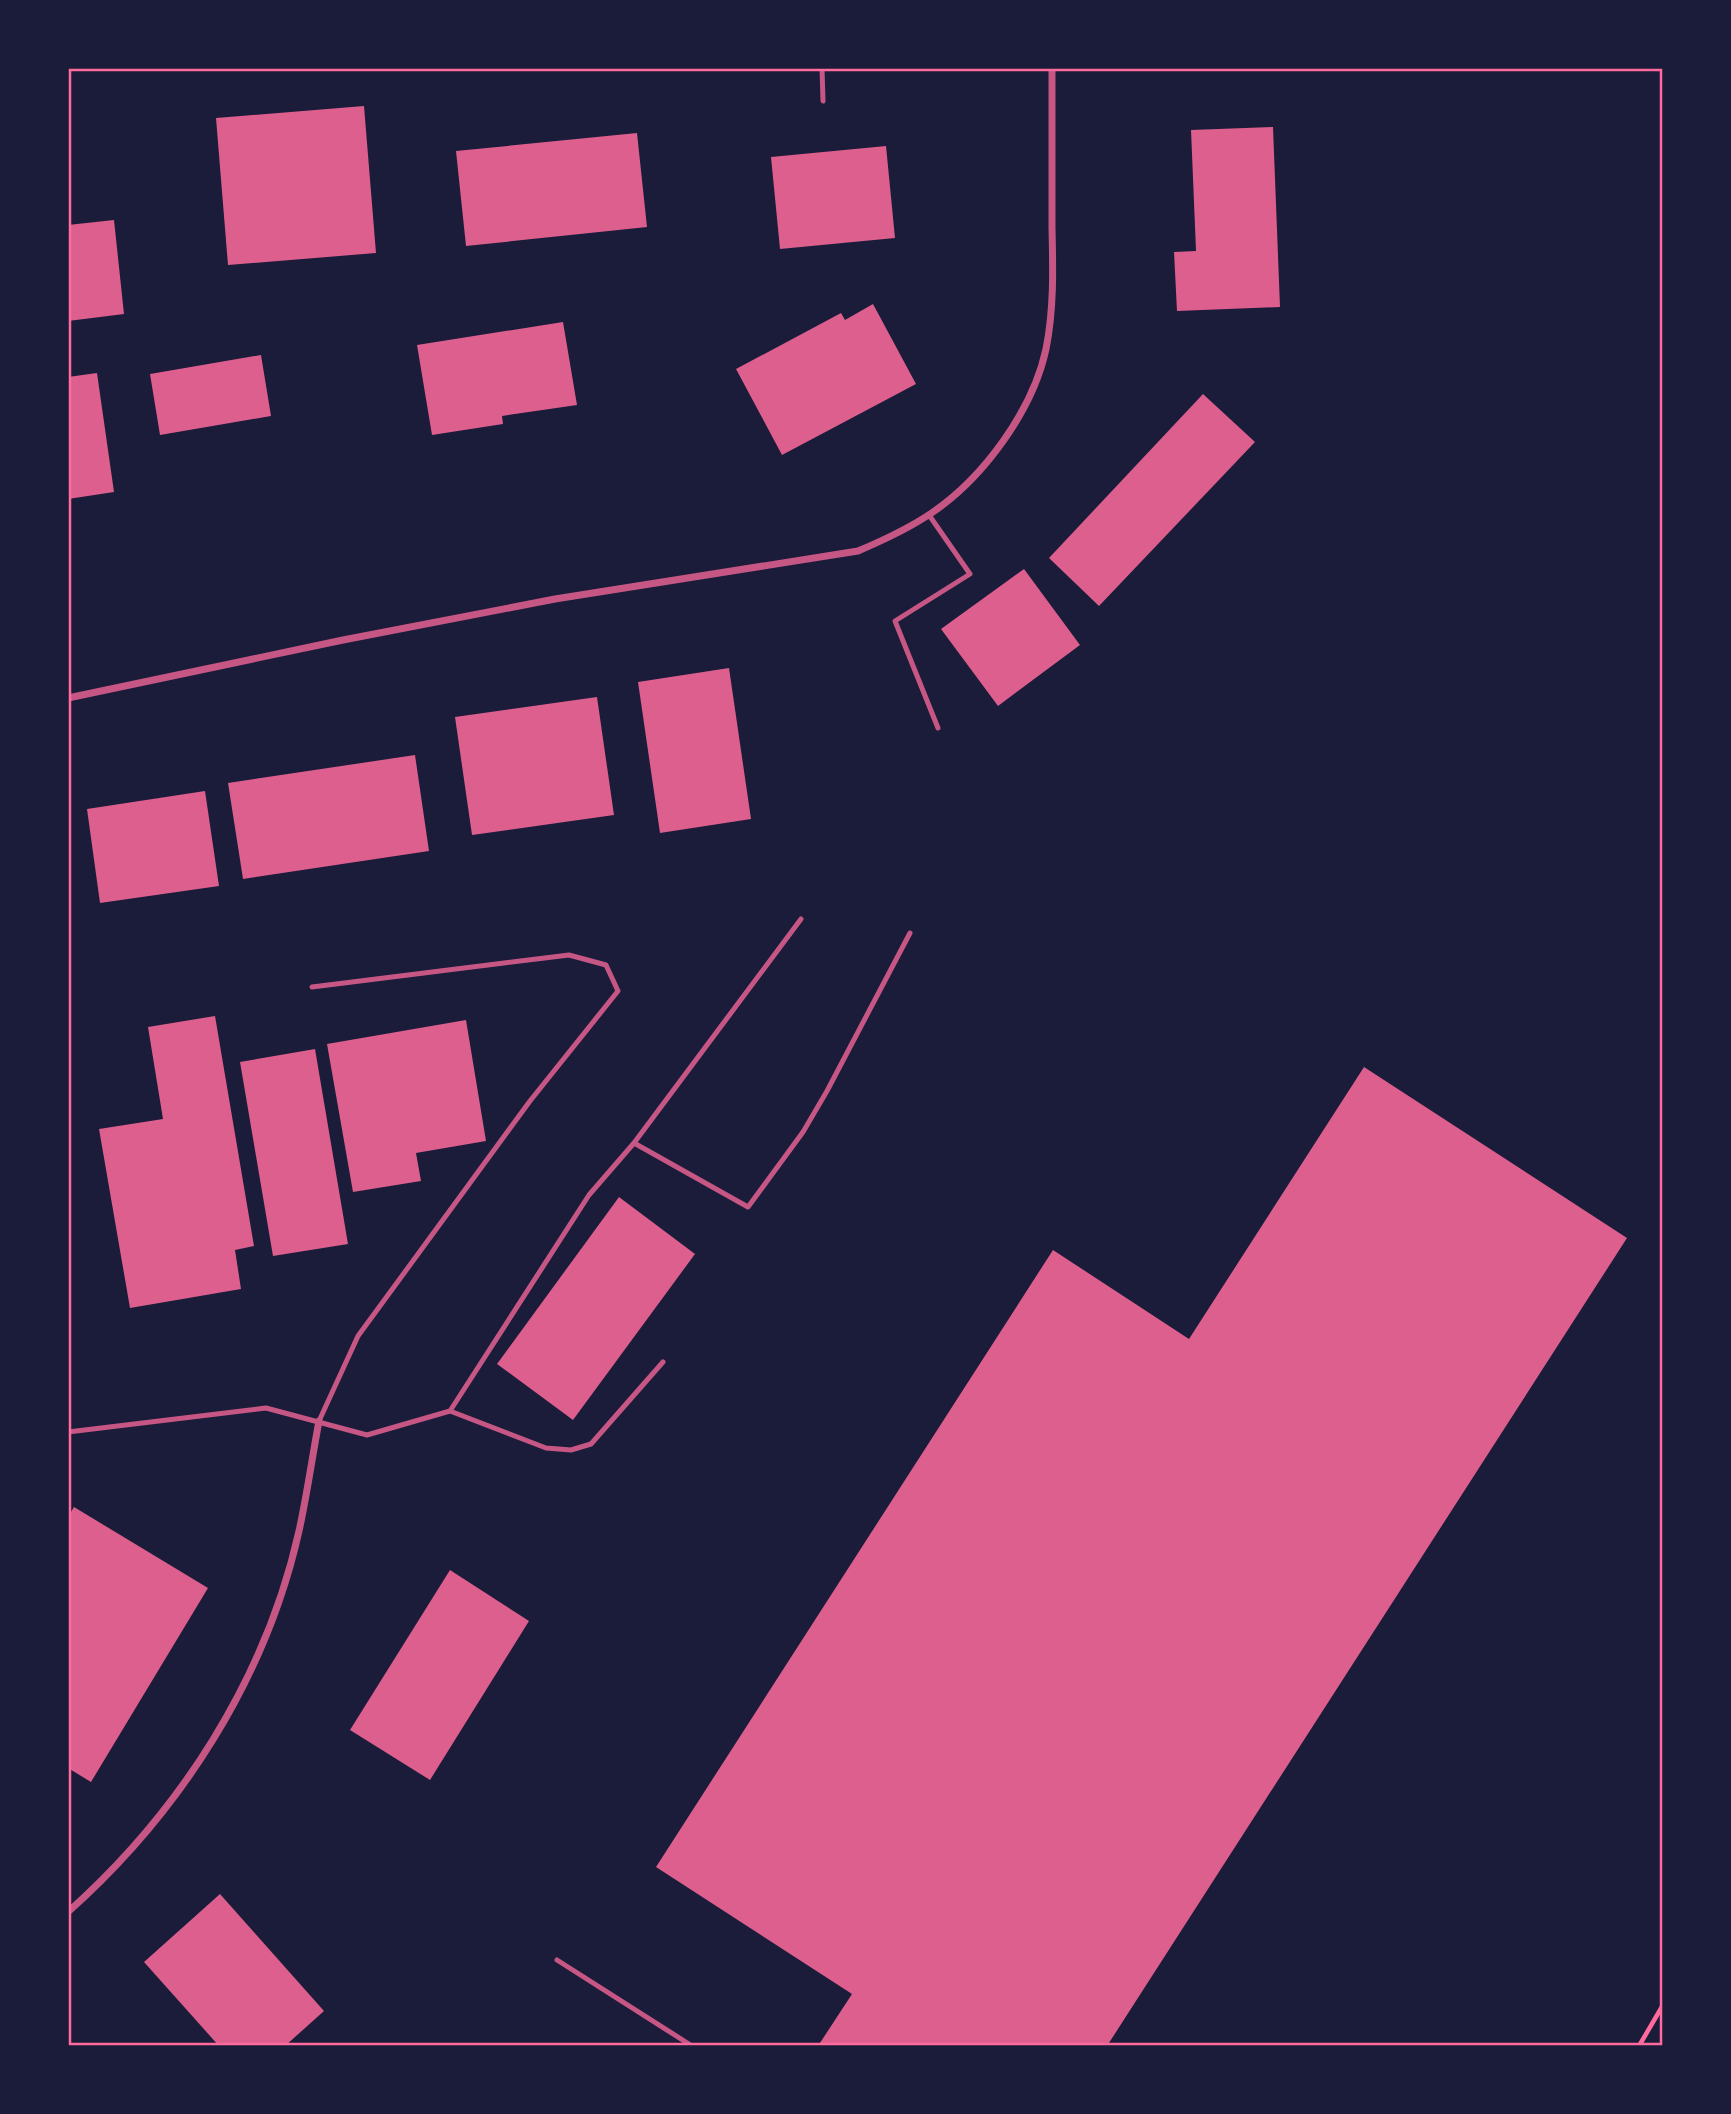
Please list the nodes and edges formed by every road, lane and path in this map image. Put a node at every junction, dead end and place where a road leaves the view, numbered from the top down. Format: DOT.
graph roads {
  1 [pos="822,68"];
  2 [pos="1052,68"];
  3 [pos="823,101"];
  4 [pos="929,514"];
  5 [pos="68,698"];
  6 [pos="938,728"];
  7 [pos="801,919"];
  8 [pos="910,933"];
  9 [pos="312,987"];
  10 [pos="634,1143"];
  11 [pos="663,1362"];
  12 [pos="450,1410"];
  13 [pos="319,1421"];
  14 [pos="68,1432"];
  15 [pos="68,1912"];
  16 [pos="556,1960"];
  17 [pos="1663,2005"];
  18 [pos="692,2046"];
  19 [pos="1639,2046"];
  1 -- 3 [label="lane"];
  2 -- 4 [label="street"];
  4 -- 5 [label="street"];
  4 -- 6 [label="lane"];
  7 -- 10 [label="lane"];
  8 -- 10 [label="lane"];
  9 -- 13 [label="lane"];
  10 -- 12 [label="lane"];
  11 -- 12 [label="lane"];
  12 -- 13 [label="lane"];
  13 -- 14 [label="lane"];
  13 -- 15 [label="street"];
  16 -- 18 [label="lane"];
  17 -- 19 [label="path"];
}
